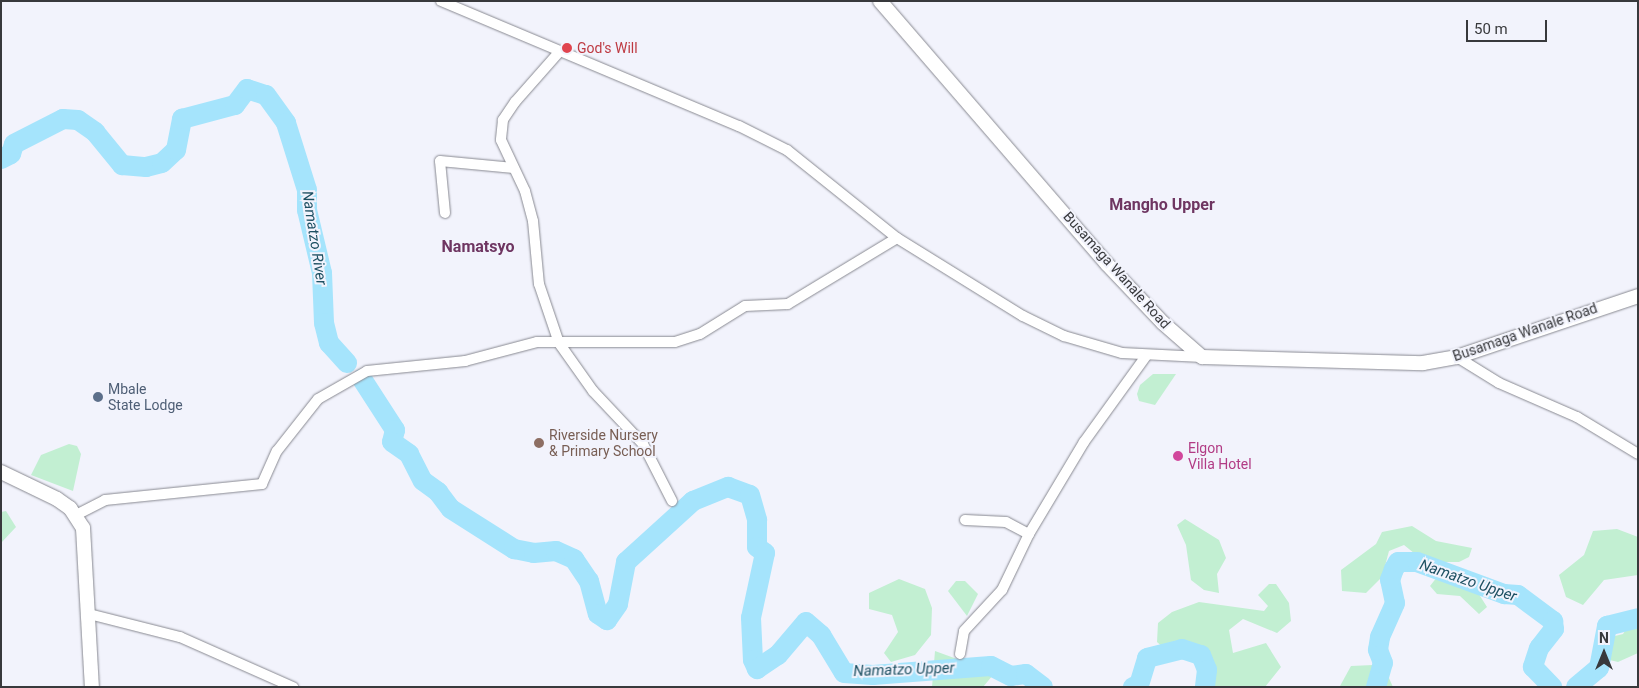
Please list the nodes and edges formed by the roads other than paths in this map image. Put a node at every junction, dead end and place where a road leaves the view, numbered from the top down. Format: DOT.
graph roads {
  1 [pos="441,1"];
  2 [pos="880,1"];
  3 [pos="560,51"];
  4 [pos="514,168"];
  5 [pos="445,213"];
  6 [pos="897,238"];
  7 [pos="1638,296"];
  8 [pos="559,343"];
  9 [pos="1146,356"];
  10 [pos="1202,357"];
  11 [pos="1458,357"];
  12 [pos="1638,454"];
  13 [pos="1,472"];
  14 [pos="672,501"];
  15 [pos="76,515"];
  16 [pos="965,520"];
  17 [pos="1030,534"];
  18 [pos="89,614"];
  19 [pos="960,654"];
  20 [pos="92,687"];
  21 [pos="293,687"];
  1 -- 3 [label="street"];
  2 -- 10 [label="street, Busamaga Wanale Road"];
  3 -- 4 [label="street"];
  3 -- 6 [label="street"];
  4 -- 5 [label="street"];
  4 -- 8 [label="street"];
  6 -- 8 [label="street"];
  6 -- 9 [label="street"];
  7 -- 11 [label="street, Busamaga Wanale Road"];
  8 -- 14 [label="street"];
  8 -- 15 [label="street"];
  9 -- 10 [label="street"];
  9 -- 17 [label="street"];
  10 -- 11 [label="street, Busamaga Wanale Road"];
  11 -- 12 [label="street"];
  13 -- 15 [label="street"];
  15 -- 18 [label="street"];
  16 -- 17 [label="street"];
  17 -- 19 [label="street"];
  18 -- 20 [label="street"];
  18 -- 21 [label="street"];
}
